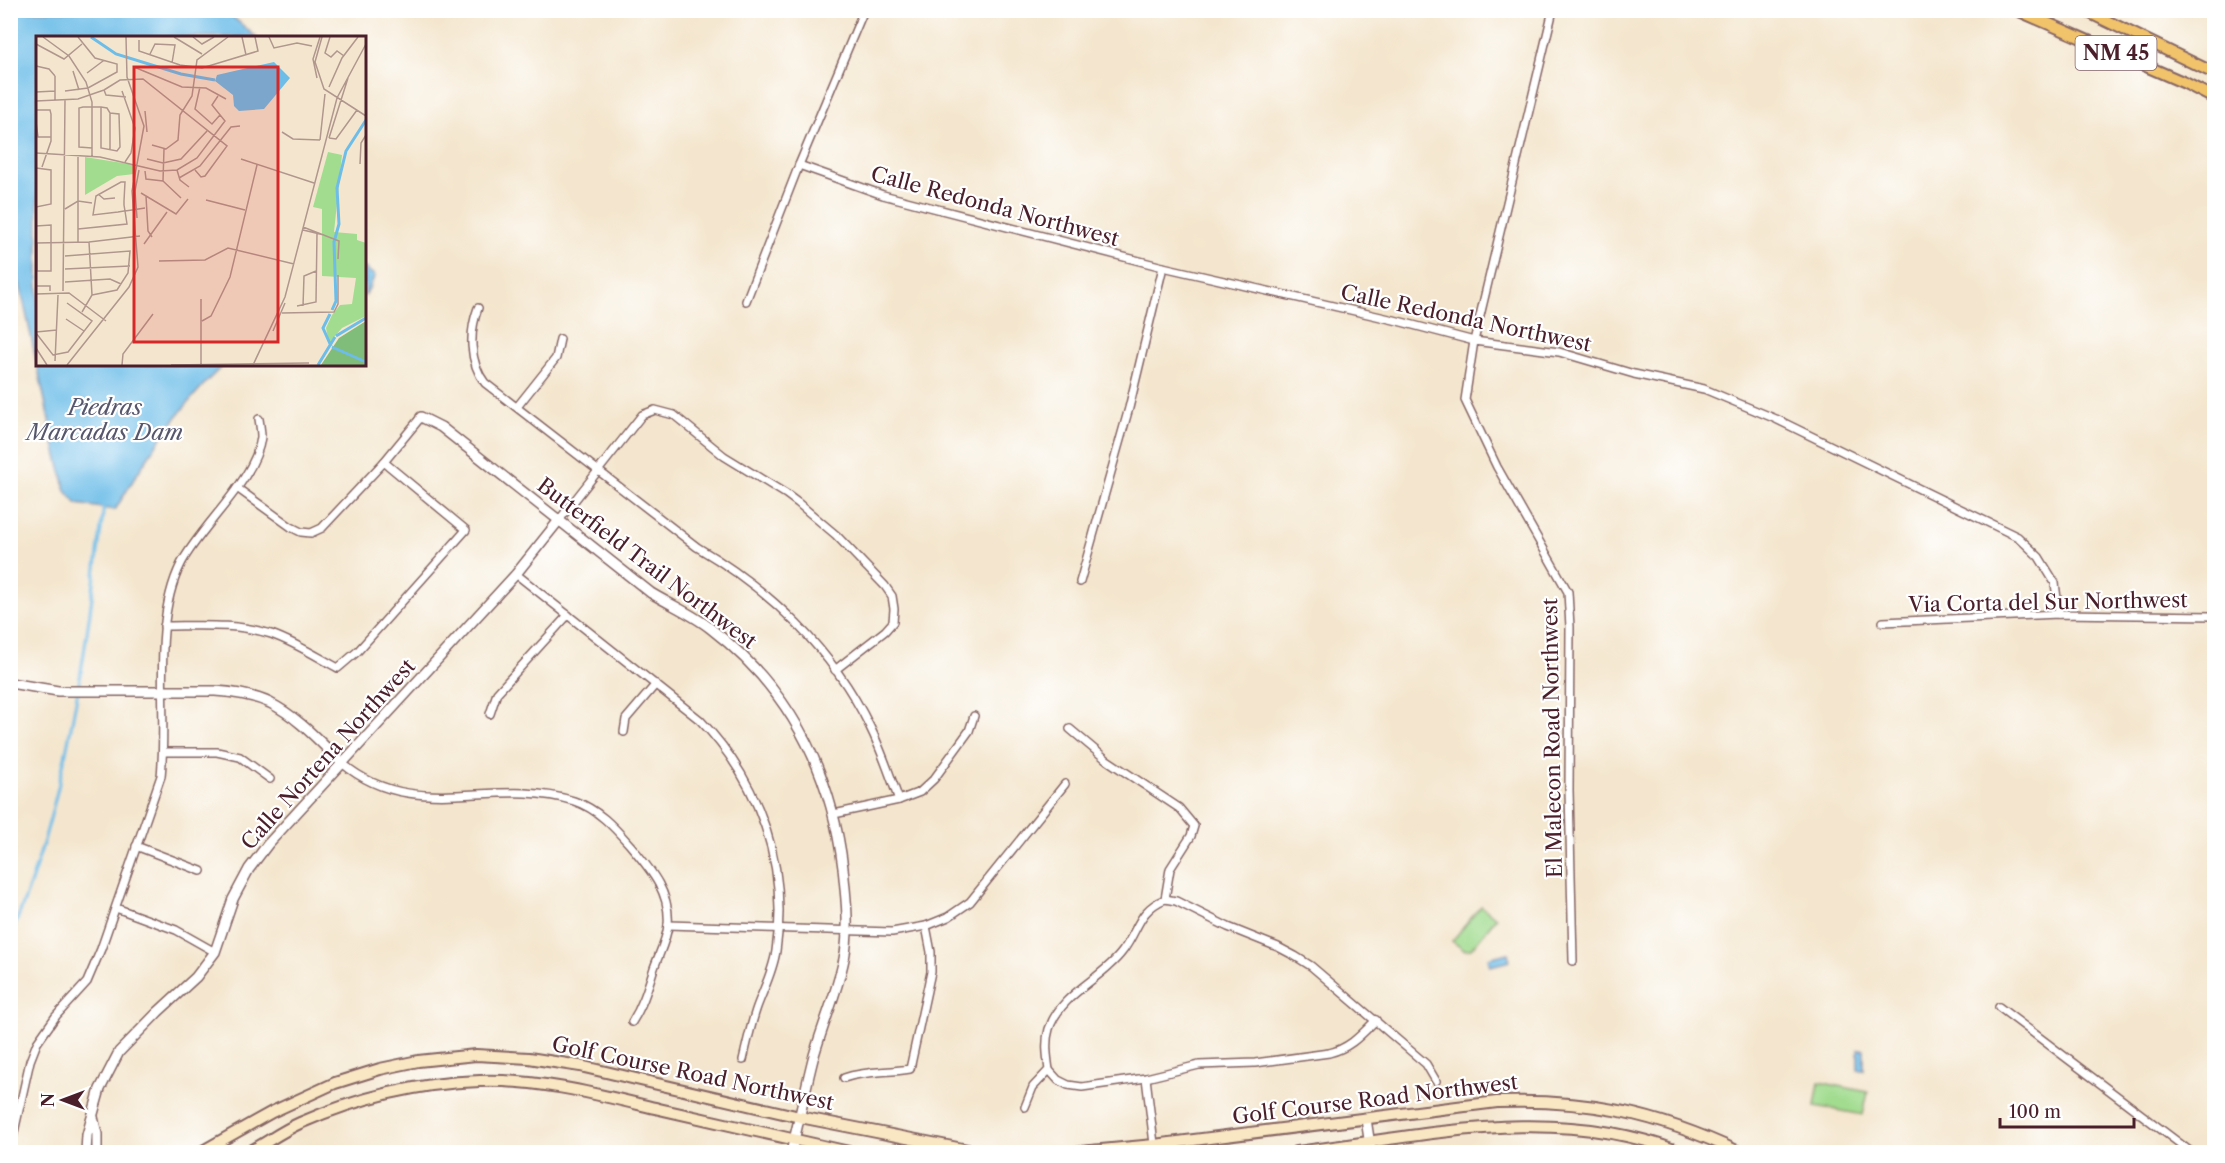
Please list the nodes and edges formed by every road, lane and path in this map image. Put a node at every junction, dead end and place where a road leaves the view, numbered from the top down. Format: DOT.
graph roads {
  1 [pos="864,10"];
  2 [pos="1553,10"];
  3 [pos="2017,10"];
  4 [pos="2084,10"];
  5 [pos="2214,73"];
  6 [pos="2214,98"];
  7 [pos="799,165"];
  8 [pos="1163,267"];
  9 [pos="746,301"];
  10 [pos="478,308"];
  11 [pos="560,339"];
  12 [pos="1474,341"];
  13 [pos="517,407"];
  14 [pos="421,417"];
  15 [pos="259,419"];
  16 [pos="384,462"];
  17 [pos="597,471"];
  18 [pos="237,488"];
  19 [pos="560,519"];
  20 [pos="516,574"];
  21 [pos="1080,582"];
  22 [pos="2059,614"];
  23 [pos="568,615"];
  24 [pos="2214,616"];
  25 [pos="1883,622"];
  26 [pos="164,626"];
  27 [pos="835,670"];
  28 [pos="10,683"];
  29 [pos="656,684"];
  30 [pos="164,691"];
  31 [pos="490,714"];
  32 [pos="974,716"];
  33 [pos="1070,729"];
  34 [pos="624,732"];
  35 [pos="164,752"];
  36 [pos="342,763"];
  37 [pos="270,779"];
  38 [pos="1065,784"];
  39 [pos="899,800"];
  40 [pos="834,814"];
  41 [pos="136,846"];
  42 [pos="201,871"];
  43 [pos="1165,900"];
  44 [pos="116,908"];
  45 [pos="668,925"];
  46 [pos="926,926"];
  47 [pos="778,928"];
  48 [pos="846,931"];
  49 [pos="214,952"];
  50 [pos="1573,961"];
  51 [pos="2000,1007"];
  52 [pos="1376,1020"];
  53 [pos="632,1022"];
  54 [pos="743,1060"];
  55 [pos="1049,1070"];
  56 [pos="844,1078"];
  57 [pos="1146,1078"];
  58 [pos="1436,1081"];
  59 [pos="1025,1107"];
  60 [pos="93,1117"];
  61 [pos="800,1117"];
  62 [pos="1366,1119"];
  63 [pos="794,1140"];
  64 [pos="1370,1147"];
  65 [pos="1155,1149"];
  66 [pos="10,1150"];
  67 [pos="86,1152"];
  68 [pos="97,1152"];
  69 [pos="201,1152"];
  70 [pos="249,1152"];
  71 [pos="791,1152"];
  72 [pos="849,1152"];
  73 [pos="978,1152"];
  74 [pos="1080,1152"];
  75 [pos="1296,1152"];
  76 [pos="1680,1152"];
  77 [pos="1739,1152"];
  78 [pos="2190,1152"];
  1 -- 7 [label="street"];
  2 -- 12 [label="street, El Malecon Road Northwest"];
  3 -- 6 [label="main road, NM 45"];
  4 -- 5 [label="main road, NM 45"];
  7 -- 8 [label="street, Calle Redonda Northwest"];
  7 -- 9 [label="street"];
  8 -- 12 [label="street, Calle Redonda Northwest"];
  8 -- 21 [label="street"];
  10 -- 13 [label="street"];
  11 -- 13 [label="street"];
  12 -- 22 [label="street, Calle Redonda Northwest"];
  12 -- 50 [label="street, El Malecon Road Northwest"];
  13 -- 17 [label="street"];
  14 -- 16 [label="street"];
  14 -- 19 [label="street, Butterfield Trail Northwest"];
  15 -- 18 [label="street"];
  16 -- 18 [label="street"];
  16 -- 26 [label="street"];
  17 -- 19 [label="street"];
  17 -- 27 [label="street"];
  17 -- 27 [label="street"];
  18 -- 26 [label="street"];
  19 -- 20 [label="street, Calle Nortena Northwest"];
  19 -- 40 [label="street, Butterfield Trail Northwest"];
  20 -- 23 [label="street"];
  20 -- 36 [label="street, Calle Nortena Northwest"];
  22 -- 24 [label="street, Via Corta del Sur Northwest"];
  22 -- 25 [label="street, Via Corta del Sur Northwest"];
  23 -- 29 [label="street"];
  23 -- 31 [label="street"];
  26 -- 30 [label="street"];
  27 -- 39 [label="street"];
  28 -- 30 [label="street"];
  29 -- 34 [label="street"];
  29 -- 47 [label="street"];
  30 -- 35 [label="street"];
  30 -- 36 [label="street"];
  32 -- 39 [label="street"];
  33 -- 43 [label="street"];
  35 -- 37 [label="street"];
  35 -- 41 [label="street"];
  36 -- 45 [label="street"];
  36 -- 49 [label="street, Calle Nortena Northwest"];
  38 -- 46 [label="street"];
  39 -- 40 [label="street"];
  40 -- 48 [label="street, Butterfield Trail Northwest"];
  41 -- 42 [label="street"];
  41 -- 44 [label="street"];
  43 -- 52 [label="street"];
  43 -- 55 [label="street"];
  44 -- 49 [label="street"];
  44 -- 66 [label="street"];
  45 -- 47 [label="street"];
  45 -- 53 [label="street"];
  46 -- 48 [label="street"];
  46 -- 56 [label="street"];
  47 -- 48 [label="street"];
  47 -- 54 [label="street"];
  48 -- 61 [label="street, Butterfield Trail Northwest"];
  49 -- 60 [label="street, Calle Nortena Northwest"];
  51 -- 78 [label="street"];
  52 -- 57 [label="street"];
  52 -- 58 [label="street"];
  55 -- 57 [label="street"];
  55 -- 59 [label="street"];
  57 -- 65 [label="street"];
  60 -- 67 [label="street, Calle Nortena Northwest"];
  60 -- 68 [label="street, Calle Nortena Northwest"];
  61 -- 63 [label="street, Butterfield Trail Northwest"];
  61 -- 69 [label="main road, Golf Course Road Northwest"];
  61 -- 73 [label="main road, Golf Course Road Northwest"];
  62 -- 64 [label="street"];
  62 -- 65 [label="main road, Golf Course Road Northwest"];
  62 -- 77 [label="main road, Golf Course Road Northwest"];
  63 -- 70 [label="main road, Golf Course Road Northwest"];
  63 -- 71 [label="street, Butterfield Trail Northwest"];
  63 -- 72 [label="main road, Golf Course Road Northwest"];
  64 -- 75 [label="main road, Golf Course Road Northwest"];
  64 -- 76 [label="main road, Golf Course Road Northwest"];
  65 -- 74 [label="main road, Golf Course Road Northwest"];
}
